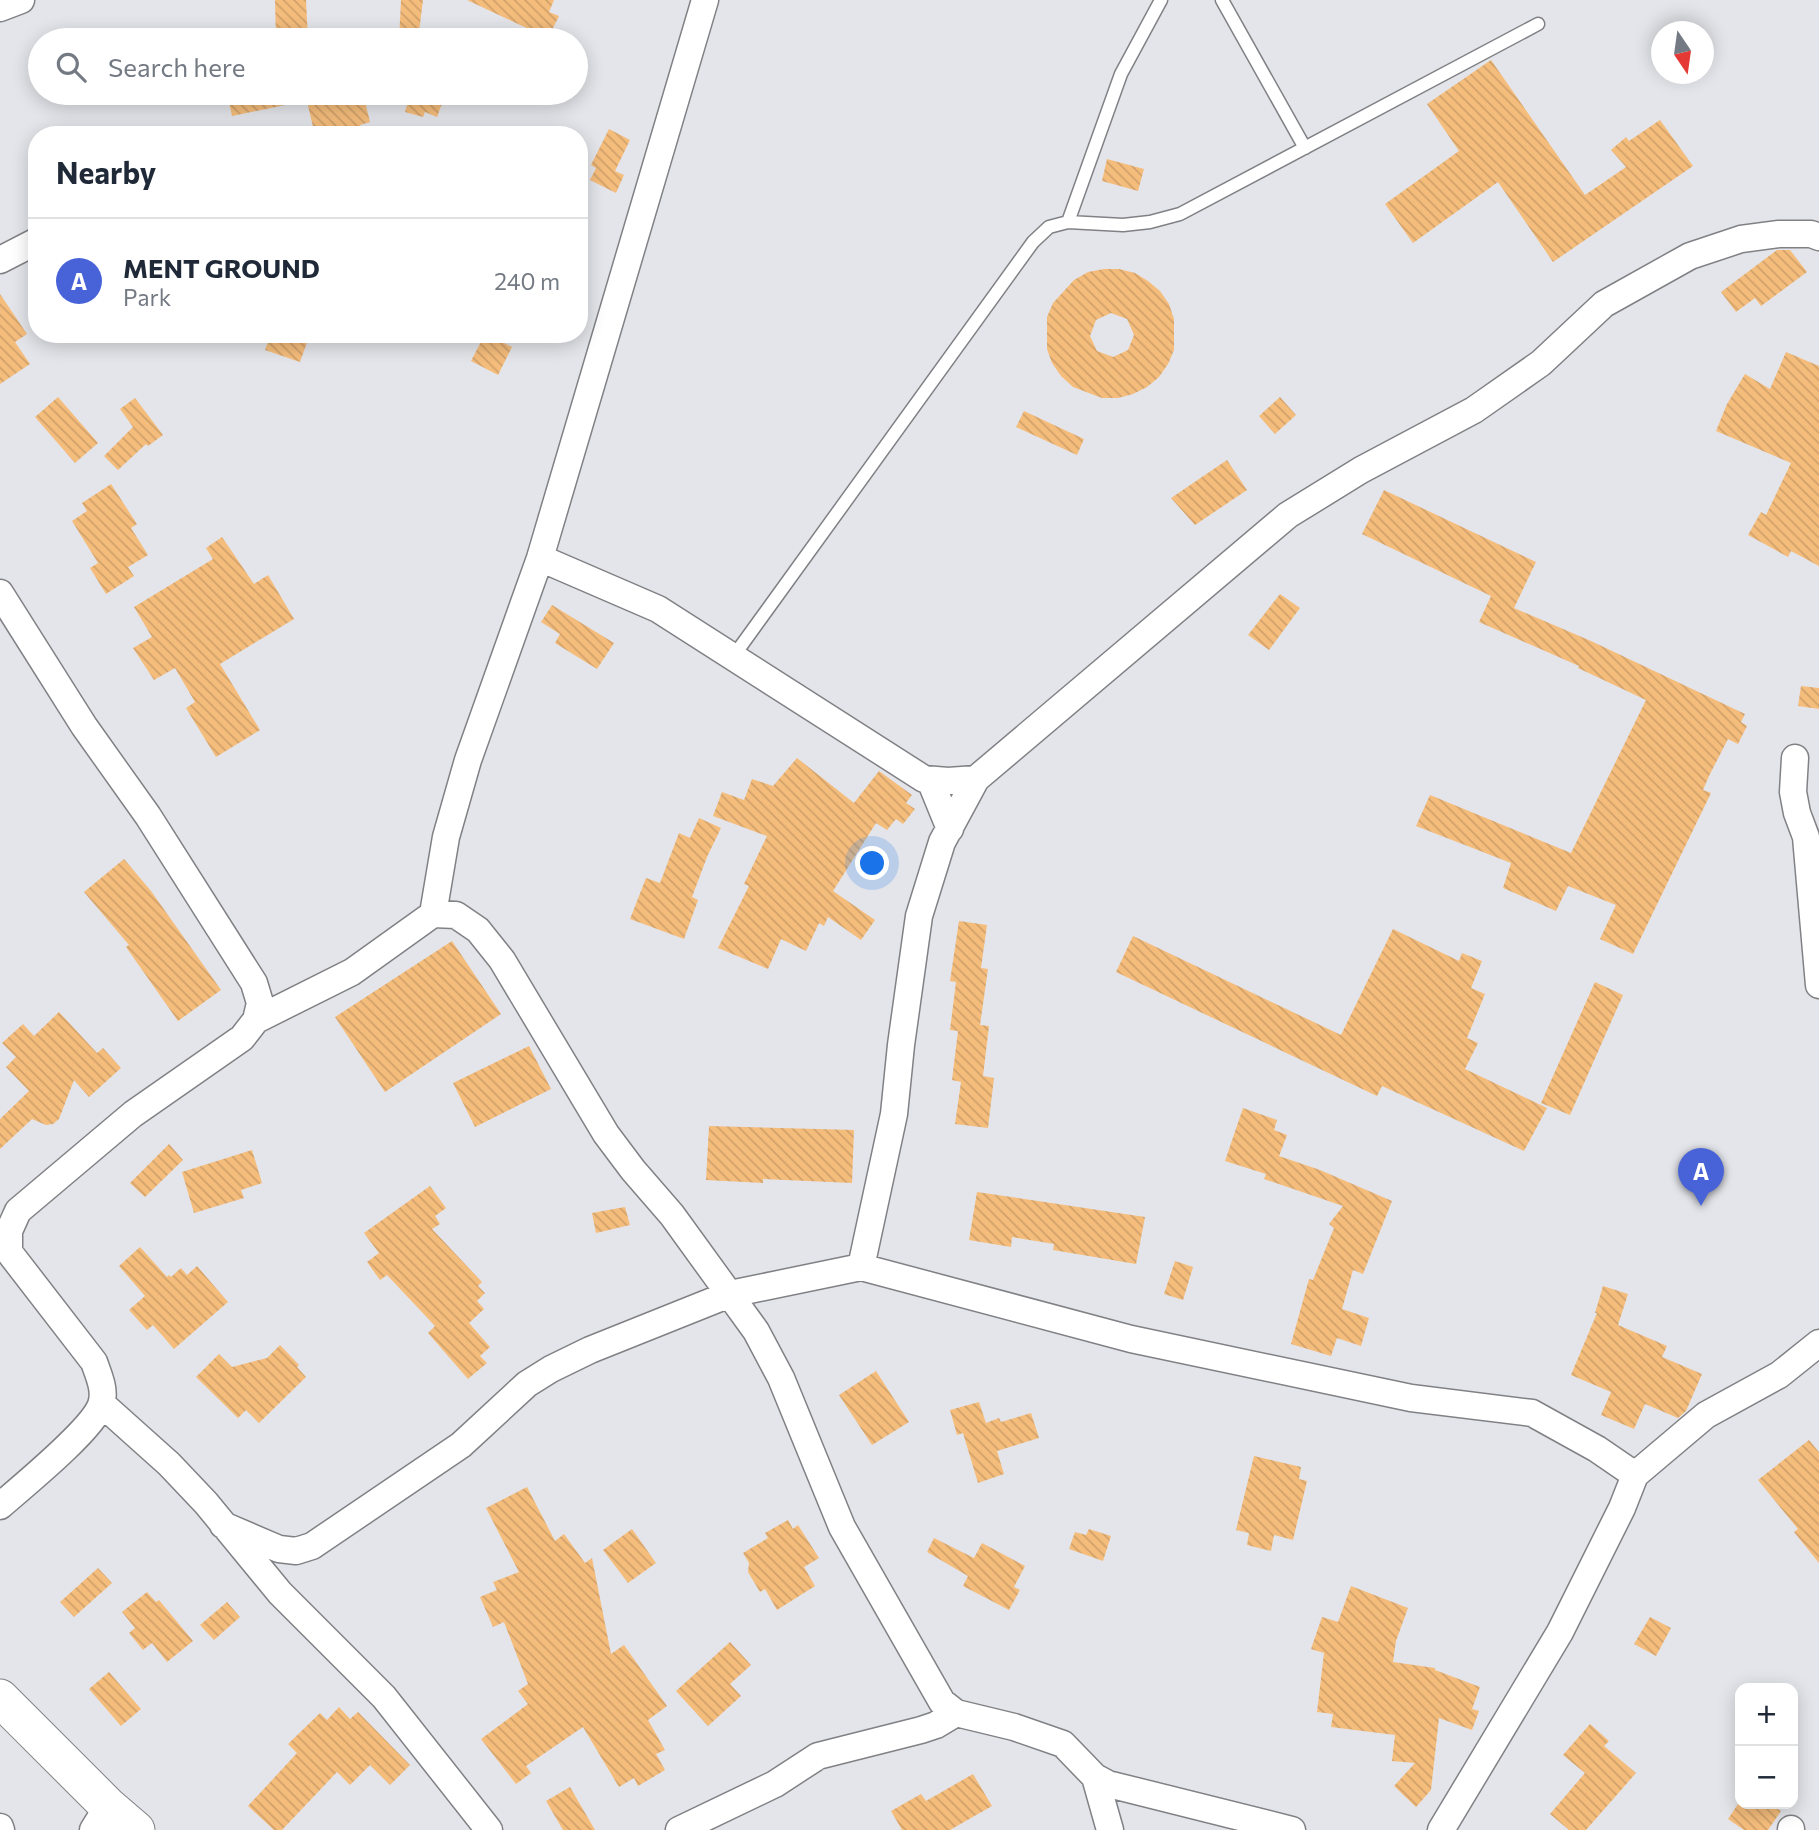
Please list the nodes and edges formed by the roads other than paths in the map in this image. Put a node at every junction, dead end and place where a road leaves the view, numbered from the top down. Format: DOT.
graph roads {
  1 [pos="21,0"];
  2 [pos="705,0"];
  3 [pos="1161,0"];
  4 [pos="1222,0"];
  5 [pos="0,8"];
  6 [pos="1538,24"];
  7 [pos="1305,148"];
  8 [pos="1068,222"];
  9 [pos="1819,237"];
  10 [pos="28,246"];
  11 [pos="0,260"];
  12 [pos="540,558"];
  13 [pos="0,593"];
  14 [pos="733,657"];
  15 [pos="1795,758"];
  16 [pos="976,779"];
  17 [pos="930,780"];
  18 [pos="950,829"];
  19 [pos="433,914"];
  20 [pos="1819,985"];
  21 [pos="256,1020"];
  22 [pos="4,1248"];
  23 [pos="861,1267"];
  24 [pos="730,1294"];
  25 [pos="1819,1343"];
  26 [pos="102,1404"];
  27 [pos="1635,1475"];
  28 [pos="0,1506"];
  29 [pos="223,1525"];
  30 [pos="0,1698"];
  31 [pos="956,1713"];
  32 [pos="1096,1777"];
  33 [pos="100,1818"];
  34 [pos="136,1830"];
  35 [pos="489,1830"];
  36 [pos="679,1830"];
  37 [pos="1110,1830"];
  38 [pos="1292,1830"];
  39 [pos="1441,1830"];
  1 -- 5 [label="street"];
  2 -- 12 [label="street"];
  3 -- 8 [label="lane"];
  4 -- 7 [label="lane"];
  6 -- 7 [label="lane"];
  7 -- 8 [label="lane"];
  8 -- 14 [label="lane"];
  9 -- 16 [label="street"];
  10 -- 11 [label="street"];
  12 -- 14 [label="street"];
  12 -- 19 [label="street"];
  13 -- 21 [label="street"];
  14 -- 17 [label="street"];
  15 -- 20 [label="street"];
  16 -- 17 [label="street"];
  16 -- 18 [label="street"];
  17 -- 18 [label="street"];
  18 -- 23 [label="street"];
  19 -- 21 [label="street"];
  19 -- 24 [label="street"];
  21 -- 22 [label="street"];
  22 -- 26 [label="street"];
  23 -- 24 [label="street"];
  23 -- 27 [label="street"];
  24 -- 29 [label="street"];
  24 -- 31 [label="street"];
  25 -- 27 [label="street"];
  26 -- 28 [label="street"];
  26 -- 29 [label="street"];
  27 -- 39 [label="street"];
  29 -- 35 [label="street"];
  30 -- 33 [label="main road"];
  31 -- 32 [label="street"];
  31 -- 36 [label="street"];
  32 -- 37 [label="street"];
  32 -- 38 [label="street"];
  33 -- 34 [label="main road"];
}
